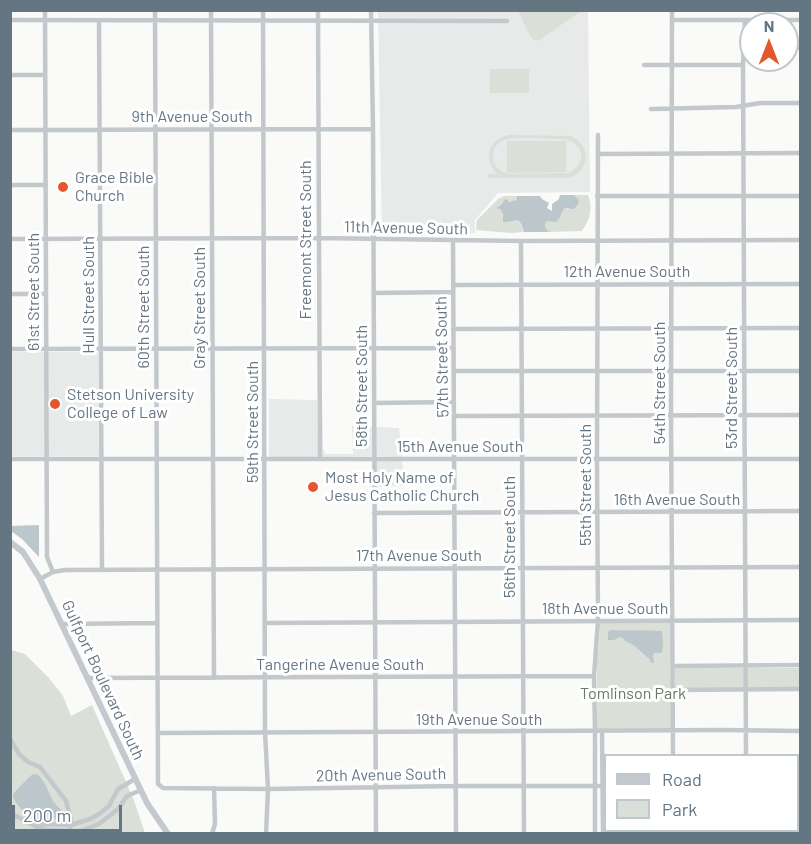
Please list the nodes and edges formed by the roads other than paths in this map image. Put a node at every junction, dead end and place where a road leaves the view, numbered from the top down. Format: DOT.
graph roads {
  1 [pos="45,10"];
  2 [pos="155,10"];
  3 [pos="211,10"];
  4 [pos="263,10"];
  5 [pos="318,10"];
  6 [pos="371,10"];
  7 [pos="672,10"];
  8 [pos="672,20"];
  9 [pos="739,20"];
  10 [pos="10,21"];
  11 [pos="45,21"];
  12 [pos="99,21"];
  13 [pos="155,21"];
  14 [pos="211,21"];
  15 [pos="263,21"];
  16 [pos="318,21"];
  17 [pos="371,21"];
  18 [pos="507,21"];
  19 [pos="644,65"];
  20 [pos="672,65"];
  21 [pos="739,65"];
  22 [pos="743,72"];
  23 [pos="10,75"];
  24 [pos="45,75"];
  25 [pos="801,103"];
  26 [pos="744,106"];
  27 [pos="651,109"];
  28 [pos="672,109"];
  29 [pos="10,129"];
  30 [pos="45,129"];
  31 [pos="100,129"];
  32 [pos="156,129"];
  33 [pos="212,129"];
  34 [pos="264,129"];
  35 [pos="318,129"];
  36 [pos="373,129"];
  37 [pos="598,135"];
  38 [pos="744,153"];
  39 [pos="801,153"];
  40 [pos="598,154"];
  41 [pos="672,154"];
  42 [pos="46,184"];
  43 [pos="10,185"];
  44 [pos="597,196"];
  45 [pos="801,196"];
  46 [pos="672,197"];
  47 [pos="744,197"];
  48 [pos="212,238"];
  49 [pos="264,238"];
  50 [pos="318,238"];
  51 [pos="374,238"];
  52 [pos="10,239"];
  53 [pos="46,239"];
  54 [pos="100,239"];
  55 [pos="156,239"];
  56 [pos="597,240"];
  57 [pos="744,240"];
  58 [pos="801,240"];
  59 [pos="453,241"];
  60 [pos="521,241"];
  61 [pos="672,241"];
  62 [pos="597,284"];
  63 [pos="672,284"];
  64 [pos="744,284"];
  65 [pos="801,284"];
  66 [pos="453,285"];
  67 [pos="521,285"];
  68 [pos="453,292"];
  69 [pos="374,293"];
  70 [pos="10,294"];
  71 [pos="46,294"];
  72 [pos="521,328"];
  73 [pos="597,328"];
  74 [pos="672,328"];
  75 [pos="744,328"];
  76 [pos="801,328"];
  77 [pos="453,329"];
  78 [pos="10,348"];
  79 [pos="46,348"];
  80 [pos="101,348"];
  81 [pos="212,348"];
  82 [pos="265,348"];
  83 [pos="319,348"];
  84 [pos="373,348"];
  85 [pos="454,348"];
  86 [pos="156,349"];
  87 [pos="454,371"];
  88 [pos="522,371"];
  89 [pos="672,371"];
  90 [pos="745,371"];
  91 [pos="801,371"];
  92 [pos="597,372"];
  93 [pos="454,402"];
  94 [pos="374,403"];
  95 [pos="597,415"];
  96 [pos="671,415"];
  97 [pos="744,415"];
  98 [pos="801,415"];
  99 [pos="454,416"];
  100 [pos="522,416"];
  101 [pos="10,459"];
  102 [pos="47,459"];
  103 [pos="213,459"];
  104 [pos="320,459"];
  105 [pos="374,459"];
  106 [pos="454,459"];
  107 [pos="744,459"];
  108 [pos="801,459"];
  109 [pos="101,460"];
  110 [pos="157,460"];
  111 [pos="265,460"];
  112 [pos="522,460"];
  113 [pos="597,460"];
  114 [pos="671,460"];
  115 [pos="744,511"];
  116 [pos="801,511"];
  117 [pos="453,512"];
  118 [pos="522,512"];
  119 [pos="598,512"];
  120 [pos="672,512"];
  121 [pos="374,513"];
  122 [pos="10,542"];
  123 [pos="598,567"];
  124 [pos="672,567"];
  125 [pos="746,567"];
  126 [pos="801,567"];
  127 [pos="265,568"];
  128 [pos="376,568"];
  129 [pos="454,568"];
  130 [pos="523,568"];
  131 [pos="102,569"];
  132 [pos="157,569"];
  133 [pos="213,569"];
  134 [pos="53,572"];
  135 [pos="40,579"];
  136 [pos="747,620"];
  137 [pos="801,620"];
  138 [pos="598,621"];
  139 [pos="672,621"];
  140 [pos="375,622"];
  141 [pos="454,622"];
  142 [pos="523,622"];
  143 [pos="157,623"];
  144 [pos="265,623"];
  145 [pos="61,624"];
  146 [pos="746,665"];
  147 [pos="801,665"];
  148 [pos="673,666"];
  149 [pos="594,676"];
  150 [pos="266,677"];
  151 [pos="375,677"];
  152 [pos="454,677"];
  153 [pos="523,677"];
  154 [pos="87,678"];
  155 [pos="158,678"];
  156 [pos="214,678"];
  157 [pos="801,689"];
  158 [pos="673,690"];
  159 [pos="746,690"];
  160 [pos="595,731"];
  161 [pos="673,731"];
  162 [pos="746,731"];
  163 [pos="801,731"];
  164 [pos="266,732"];
  165 [pos="375,732"];
  166 [pos="454,732"];
  167 [pos="523,732"];
  168 [pos="602,732"];
  169 [pos="158,733"];
  170 [pos="10,739"];
  171 [pos="673,754"];
  172 [pos="746,754"];
  173 [pos="135,779"];
  174 [pos="158,784"];
  175 [pos="455,786"];
  176 [pos="524,786"];
  177 [pos="595,786"];
  178 [pos="604,786"];
  179 [pos="214,788"];
  180 [pos="377,788"];
  181 [pos="268,789"];
  182 [pos="141,790"];
  183 [pos="10,813"];
  184 [pos="96,818"];
  185 [pos="85,822"];
  186 [pos="71,830"];
  187 [pos="168,834"];
  188 [pos="212,834"];
  189 [pos="267,834"];
  190 [pos="376,834"];
  191 [pos="456,834"];
  192 [pos="524,834"];
  193 [pos="595,834"];
  194 [pos="603,834"];
  1 -- 11 [label="street, 61st Street South"];
  2 -- 13 [label="street, 60th Street South"];
  3 -- 14 [label="street, Gray Street South"];
  4 -- 15 [label="street, 59th Street South"];
  5 -- 16 [label="street, Freemont Street South"];
  6 -- 17 [label="street, 58th Street South"];
  7 -- 8 [label="street, 54th Street South"];
  8 -- 9 [label="street"];
  8 -- 20 [label="street, 54th Street South"];
  10 -- 11 [label="street"];
  11 -- 12 [label="street"];
  11 -- 24 [label="street, 61st Street South"];
  12 -- 13 [label="street"];
  12 -- 31 [label="street, Hull Street South"];
  13 -- 14 [label="street"];
  13 -- 32 [label="street, 60th Street South"];
  14 -- 15 [label="street"];
  14 -- 33 [label="street, Gray Street South"];
  15 -- 16 [label="street"];
  15 -- 34 [label="street, 59th Street South"];
  16 -- 17 [label="street"];
  16 -- 35 [label="street, Freemont Street South"];
  17 -- 18 [label="street"];
  17 -- 36 [label="street, 58th Street South"];
  19 -- 20 [label="street"];
  20 -- 21 [label="street"];
  20 -- 28 [label="street, 54th Street South"];
  22 -- 26 [label="street, 53rd Street South"];
  23 -- 24 [label="street"];
  24 -- 30 [label="street, 61st Street South"];
  25 -- 26 [label="street"];
  26 -- 28 [label="street"];
  26 -- 38 [label="street, 53rd Street South"];
  27 -- 28 [label="street"];
  28 -- 41 [label="street, 54th Street South"];
  29 -- 30 [label="street, 9th Avenue South"];
  30 -- 31 [label="street, 9th Avenue South"];
  30 -- 42 [label="street, 61st Street South"];
  31 -- 32 [label="street, 9th Avenue South"];
  31 -- 54 [label="street, Hull Street South"];
  32 -- 33 [label="street, 9th Avenue South"];
  32 -- 55 [label="street, 60th Street South"];
  33 -- 34 [label="street, 9th Avenue South"];
  33 -- 48 [label="street, Gray Street South"];
  34 -- 35 [label="street, 9th Avenue South"];
  34 -- 49 [label="street, 59th Street South"];
  35 -- 36 [label="street, 9th Avenue South"];
  35 -- 50 [label="street, Freemont Street South"];
  36 -- 51 [label="street, 58th Street South"];
  37 -- 40 [label="street, 55th Street South"];
  38 -- 39 [label="street"];
  38 -- 41 [label="street"];
  38 -- 47 [label="street, 53rd Street South"];
  40 -- 41 [label="street"];
  40 -- 44 [label="street, 55th Street South"];
  41 -- 46 [label="street, 54th Street South"];
  42 -- 43 [label="street"];
  42 -- 53 [label="street, 61st Street South"];
  44 -- 46 [label="street"];
  44 -- 56 [label="street, 55th Street South"];
  45 -- 47 [label="street"];
  46 -- 47 [label="street"];
  46 -- 61 [label="street, 54th Street South"];
  47 -- 57 [label="street, 53rd Street South"];
  48 -- 49 [label="street, 11th Avenue South"];
  48 -- 55 [label="street, 11th Avenue South"];
  48 -- 81 [label="street, Gray Street South"];
  49 -- 50 [label="street, 11th Avenue South"];
  49 -- 82 [label="street, 59th Street South"];
  50 -- 51 [label="street, 11th Avenue South"];
  50 -- 83 [label="street, Freemont Street South"];
  51 -- 59 [label="street, 11th Avenue South"];
  51 -- 69 [label="street, 58th Street South"];
  52 -- 53 [label="street, 11th Avenue South"];
  53 -- 54 [label="street, 11th Avenue South"];
  53 -- 71 [label="street, 61st Street South"];
  54 -- 55 [label="street, 11th Avenue South"];
  54 -- 80 [label="street, Hull Street South"];
  55 -- 86 [label="street, 60th Street South"];
  56 -- 60 [label="street, 11th Avenue South"];
  56 -- 61 [label="street, 11th Avenue South"];
  56 -- 62 [label="street, 55th Street South"];
  57 -- 58 [label="street, 11th Avenue South"];
  57 -- 61 [label="street, 11th Avenue South"];
  57 -- 64 [label="street, 53rd Street South"];
  59 -- 60 [label="street, 11th Avenue South"];
  59 -- 66 [label="street, 57th Street South"];
  60 -- 67 [label="street, 56th Street South"];
  61 -- 63 [label="street, 54th Street South"];
  62 -- 63 [label="street, 12th Avenue South"];
  62 -- 67 [label="street, 12th Avenue South"];
  62 -- 73 [label="street, 55th Street South"];
  63 -- 64 [label="street, 12th Avenue South"];
  63 -- 74 [label="street, 54th Street South"];
  64 -- 65 [label="street, 12th Avenue South"];
  64 -- 75 [label="street, 53rd Street South"];
  66 -- 67 [label="street, 12th Avenue South"];
  66 -- 68 [label="street, 57th Street South"];
  67 -- 72 [label="street, 56th Street South"];
  68 -- 69 [label="street"];
  68 -- 77 [label="street, 57th Street South"];
  69 -- 84 [label="street, 58th Street South"];
  70 -- 71 [label="street"];
  71 -- 79 [label="street, 61st Street South"];
  72 -- 73 [label="street"];
  72 -- 77 [label="street"];
  72 -- 88 [label="street, 56th Street South"];
  73 -- 74 [label="street"];
  73 -- 92 [label="street, 55th Street South"];
  74 -- 75 [label="street"];
  74 -- 89 [label="street, 54th Street South"];
  75 -- 76 [label="street"];
  75 -- 90 [label="street, 53rd Street South"];
  77 -- 85 [label="street, 57th Street South"];
  78 -- 79 [label="street"];
  79 -- 80 [label="street"];
  79 -- 102 [label="street, 61st Street South"];
  80 -- 86 [label="street"];
  80 -- 109 [label="street, Hull Street South"];
  81 -- 82 [label="street"];
  81 -- 86 [label="street"];
  81 -- 103 [label="street, Gray Street South"];
  82 -- 83 [label="street"];
  82 -- 111 [label="street, 59th Street South"];
  83 -- 84 [label="street"];
  83 -- 104 [label="street, Freemont Street South"];
  84 -- 85 [label="street"];
  84 -- 94 [label="street, 58th Street South"];
  85 -- 87 [label="street, 57th Street South"];
  86 -- 110 [label="street, 60th Street South"];
  87 -- 88 [label="street"];
  87 -- 93 [label="street, 57th Street South"];
  88 -- 92 [label="street"];
  88 -- 100 [label="street, 56th Street South"];
  89 -- 90 [label="street"];
  89 -- 92 [label="street"];
  89 -- 96 [label="street, 54th Street South"];
  90 -- 91 [label="street"];
  90 -- 97 [label="street, 53rd Street South"];
  92 -- 95 [label="street, 55th Street South"];
  93 -- 94 [label="street"];
  93 -- 99 [label="street, 57th Street South"];
  94 -- 105 [label="street, 58th Street South"];
  95 -- 96 [label="street"];
  95 -- 100 [label="street"];
  95 -- 113 [label="street, 55th Street South"];
  96 -- 97 [label="street"];
  96 -- 114 [label="street, 54th Street South"];
  97 -- 98 [label="street"];
  97 -- 107 [label="street, 53rd Street South"];
  99 -- 100 [label="street"];
  99 -- 106 [label="street, 57th Street South"];
  100 -- 112 [label="street, 56th Street South"];
  101 -- 102 [label="street, 15th Avenue South"];
  102 -- 109 [label="street, 15th Avenue South"];
  102 -- 134 [label="street, 61st Street South"];
  103 -- 110 [label="street, 15th Avenue South"];
  103 -- 111 [label="street, 15th Avenue South"];
  103 -- 133 [label="street, Gray Street South"];
  104 -- 105 [label="street, 15th Avenue South"];
  104 -- 111 [label="street, 15th Avenue South"];
  105 -- 106 [label="street, 15th Avenue South"];
  105 -- 121 [label="street, 58th Street South"];
  106 -- 112 [label="street, 15th Avenue South"];
  106 -- 117 [label="street, 57th Street South"];
  107 -- 108 [label="street, 15th Avenue South"];
  107 -- 114 [label="street, 15th Avenue South"];
  107 -- 115 [label="street, 53rd Street South"];
  109 -- 110 [label="street, 15th Avenue South"];
  109 -- 131 [label="street, Hull Street South"];
  110 -- 132 [label="street, 60th Street South"];
  111 -- 127 [label="street, 59th Street South"];
  112 -- 113 [label="street, 15th Avenue South"];
  112 -- 118 [label="street, 56th Street South"];
  113 -- 114 [label="street, 15th Avenue South"];
  113 -- 119 [label="street, 55th Street South"];
  114 -- 120 [label="street, 54th Street South"];
  115 -- 116 [label="street, 16th Avenue South"];
  115 -- 120 [label="street, 16th Avenue South"];
  115 -- 125 [label="street, 53rd Street South"];
  117 -- 118 [label="street, 16th Avenue South"];
  117 -- 121 [label="street, 16th Avenue South"];
  117 -- 129 [label="street, 57th Street South"];
  118 -- 119 [label="street, 16th Avenue South"];
  118 -- 130 [label="street, 56th Street South"];
  119 -- 120 [label="street, 16th Avenue South"];
  119 -- 123 [label="street, 55th Street South"];
  120 -- 124 [label="street, 54th Street South"];
  121 -- 128 [label="street, 58th Street South"];
  122 -- 135 [label="main road, Gulfport Boulevard South"];
  123 -- 124 [label="street, 17th Avenue South"];
  123 -- 130 [label="street, 17th Avenue South"];
  123 -- 138 [label="street, 55th Street South"];
  124 -- 125 [label="street, 17th Avenue South"];
  124 -- 139 [label="street, 54th Street South"];
  125 -- 126 [label="street, 17th Avenue South"];
  125 -- 136 [label="street, 53rd Street South"];
  127 -- 128 [label="street, 17th Avenue South"];
  127 -- 133 [label="street, 17th Avenue South"];
  127 -- 144 [label="street, 59th Street South"];
  128 -- 129 [label="street, 17th Avenue South"];
  128 -- 140 [label="street, 58th Street South"];
  129 -- 130 [label="street, 17th Avenue South"];
  129 -- 141 [label="street, 57th Street South"];
  130 -- 142 [label="street, 56th Street South"];
  131 -- 132 [label="street, 17th Avenue South"];
  131 -- 134 [label="street, 17th Avenue South"];
  132 -- 133 [label="street, 17th Avenue South"];
  132 -- 143 [label="street, 60th Street South"];
  133 -- 156 [label="street, Gray Street South"];
  134 -- 135 [label="street, 17th Avenue South"];
  135 -- 145 [label="main road, Gulfport Boulevard South"];
  136 -- 137 [label="street, 18th Avenue South"];
  136 -- 139 [label="street, 18th Avenue South"];
  136 -- 146 [label="street, 53rd Street South"];
  138 -- 139 [label="street, 18th Avenue South"];
  138 -- 142 [label="street, 18th Avenue South"];
  138 -- 149 [label="street, 55th Street South"];
  139 -- 148 [label="street, 54th Street South"];
  140 -- 141 [label="street, 18th Avenue South"];
  140 -- 144 [label="street, 18th Avenue South"];
  140 -- 151 [label="street, 58th Street South"];
  141 -- 142 [label="street, 18th Avenue South"];
  141 -- 152 [label="street, 57th Street South"];
  142 -- 153 [label="street, 56th Street South"];
  143 -- 145 [label="street"];
  143 -- 155 [label="street, 60th Street South"];
  144 -- 150 [label="street, 59th Street South"];
  145 -- 154 [label="main road, Gulfport Boulevard South"];
  146 -- 147 [label="street"];
  146 -- 148 [label="street"];
  146 -- 159 [label="street, 53rd Street South"];
  148 -- 158 [label="street, 54th Street South"];
  149 -- 153 [label="street, Tangerine Avenue South"];
  149 -- 160 [label="street, 55th Street South"];
  150 -- 151 [label="street, Tangerine Avenue South"];
  150 -- 156 [label="street, Tangerine Avenue South"];
  150 -- 164 [label="street, 59th Street South"];
  151 -- 152 [label="street, Tangerine Avenue South"];
  151 -- 165 [label="street, 58th Street South"];
  152 -- 153 [label="street, Tangerine Avenue South"];
  152 -- 166 [label="street, 57th Street South"];
  153 -- 167 [label="street, 56th Street South"];
  154 -- 155 [label="street, Tangerine Avenue South"];
  154 -- 173 [label="main road, Gulfport Boulevard South"];
  155 -- 156 [label="street, Tangerine Avenue South"];
  155 -- 169 [label="street, 60th Street South"];
  157 -- 159 [label="street"];
  158 -- 159 [label="street"];
  158 -- 161 [label="street, 54th Street South"];
  159 -- 162 [label="street, 53rd Street South"];
  160 -- 167 [label="street, 19th Avenue South"];
  160 -- 168 [label="street, 19th Avenue South"];
  160 -- 177 [label="street, 55th Street South"];
  161 -- 162 [label="street, 19th Avenue South"];
  161 -- 168 [label="street, 19th Avenue South"];
  161 -- 171 [label="street, 54th Street South"];
  162 -- 163 [label="street, 19th Avenue South"];
  162 -- 172 [label="street, 53rd Street South"];
  164 -- 165 [label="street, 19th Avenue South"];
  164 -- 169 [label="street, 19th Avenue South"];
  164 -- 181 [label="street, 59th Street South"];
  165 -- 166 [label="street, 19th Avenue South"];
  165 -- 180 [label="street, 58th Street South"];
  166 -- 167 [label="street, 19th Avenue South"];
  166 -- 175 [label="street, 57th Street South"];
  167 -- 176 [label="street, 56th Street South"];
  168 -- 178 [label="street"];
  169 -- 174 [label="street, 60th Street South"];
  170 -- 186 [label="street"];
  173 -- 182 [label="main road, Gulfport Boulevard South"];
  173 -- 184 [label="street"];
  174 -- 179 [label="street, 20th Avenue South"];
  175 -- 176 [label="street, 20th Avenue South"];
  175 -- 180 [label="street, 20th Avenue South"];
  175 -- 191 [label="street, 57th Street South"];
  176 -- 177 [label="street, 20th Avenue South"];
  176 -- 192 [label="street, 56th Street South"];
  177 -- 178 [label="street, 20th Avenue South"];
  177 -- 193 [label="street, 55th Street South"];
  178 -- 194 [label="street"];
  179 -- 181 [label="street, 20th Avenue South"];
  179 -- 188 [label="street"];
  180 -- 181 [label="street, 20th Avenue South"];
  180 -- 190 [label="street, 58th Street South"];
  181 -- 189 [label="street, 59th Street South"];
  182 -- 186 [label="street"];
  182 -- 187 [label="main road, Gulfport Boulevard South"];
  183 -- 186 [label="street"];
  184 -- 185 [label="street"];
  184 -- 185 [label="street"];
  185 -- 186 [label="street"];
}
